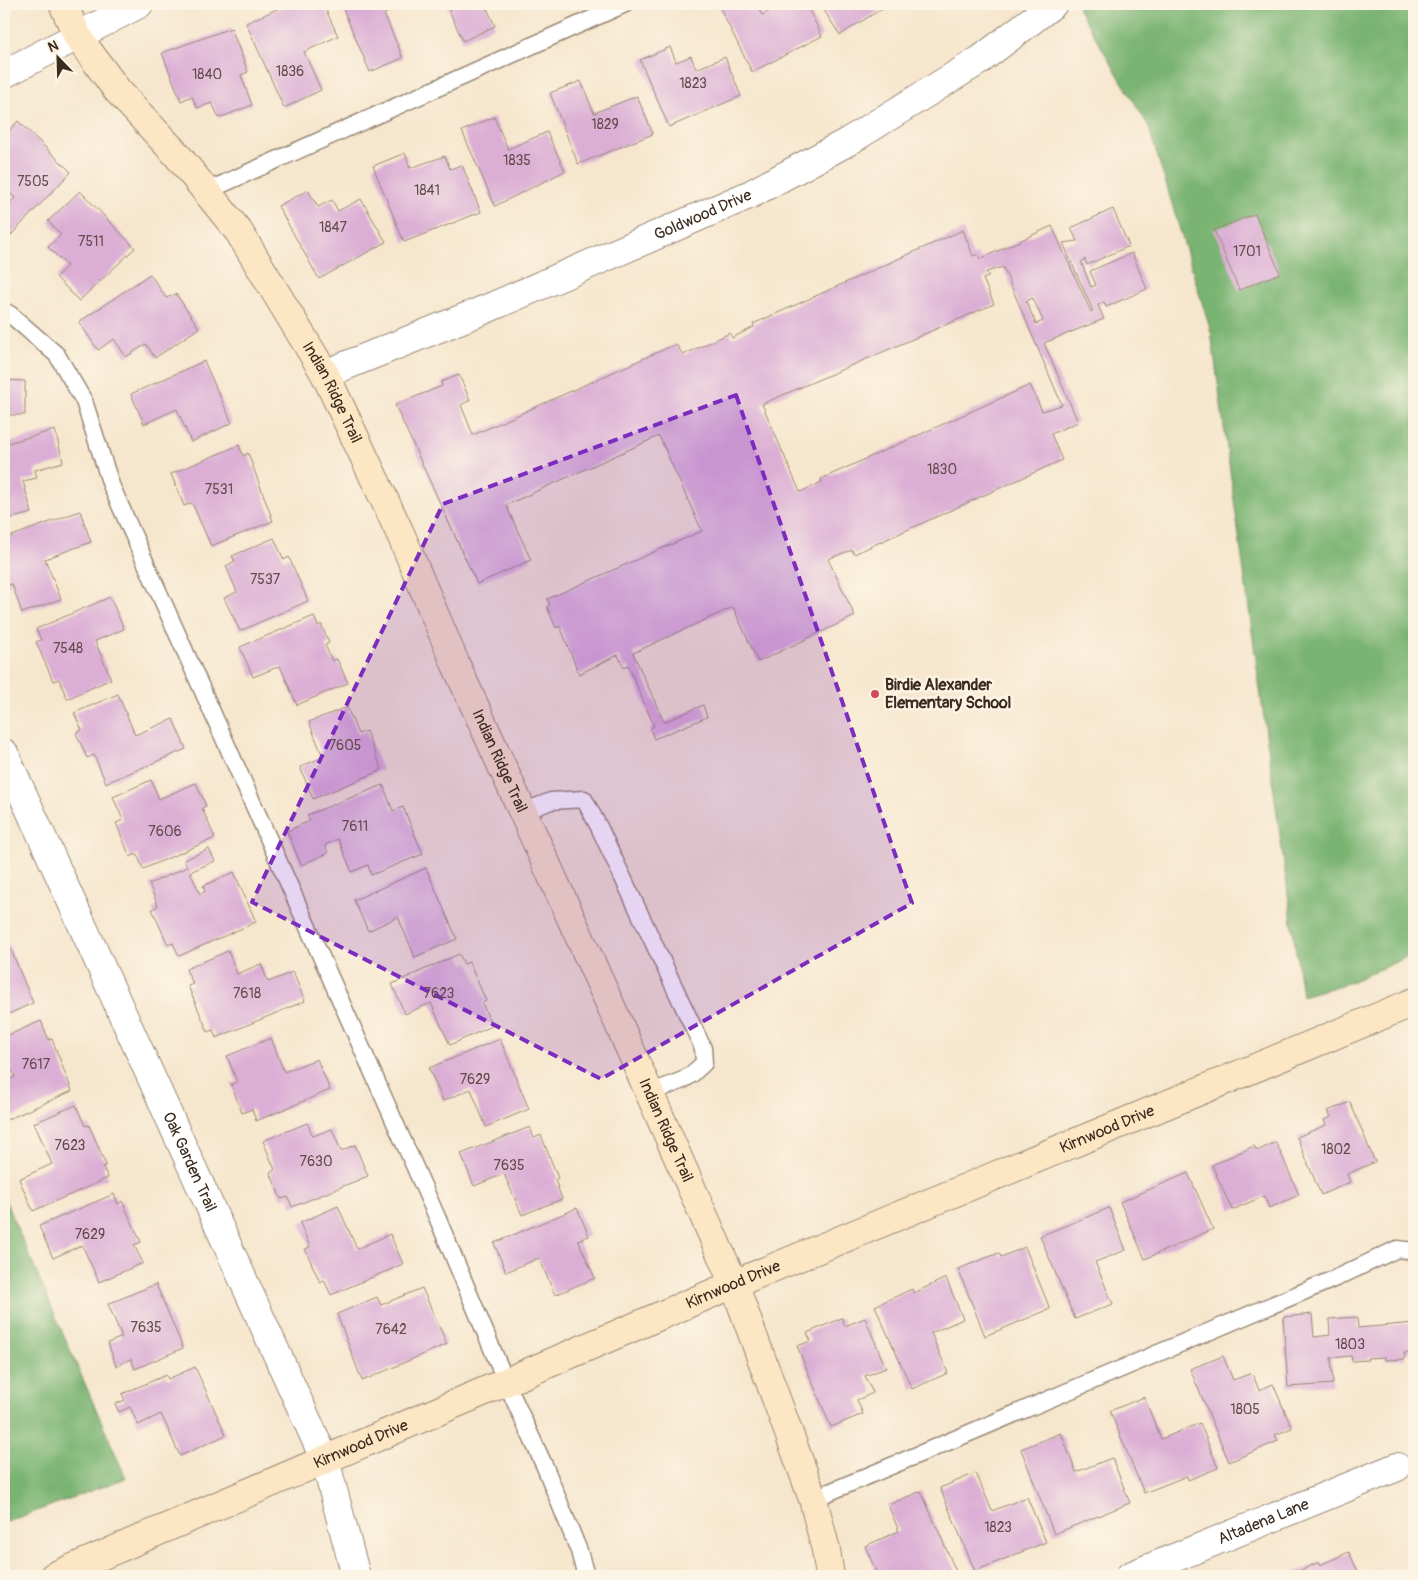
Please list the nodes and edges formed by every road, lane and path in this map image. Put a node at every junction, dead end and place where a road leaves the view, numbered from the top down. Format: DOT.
graph roads {
  1 [pos="63,4"];
  2 [pos="139,4"];
  3 [pos="626,4"];
  4 [pos="1053,4"];
  5 [pos="78,37"];
  6 [pos="4,74"];
  7 [pos="207,191"];
  8 [pos="4,311"];
  9 [pos="325,374"];
  10 [pos="4,753"];
  11 [pos="523,812"];
  12 [pos="1414,1002"];
  13 [pos="650,1094"];
  14 [pos="1414,1251"];
  15 [pos="734,1284"];
  16 [pos="506,1382"];
  17 [pos="325,1460"];
  18 [pos="1396,1467"];
  19 [pos="813,1499"];
  20 [pos="54,1576"];
  21 [pos="356,1576"];
  22 [pos="586,1576"];
  23 [pos="830,1576"];
  24 [pos="1130,1576"];
  1 -- 5 [label="street, Indian Ridge Trail"];
  2 -- 5 [label="street"];
  3 -- 7 [label="lane"];
  4 -- 9 [label="street, Goldwood Drive"];
  5 -- 6 [label="street"];
  5 -- 7 [label="street, Indian Ridge Trail"];
  7 -- 9 [label="street, Indian Ridge Trail"];
  8 -- 16 [label="lane"];
  9 -- 11 [label="street, Indian Ridge Trail"];
  10 -- 17 [label="street, Oak Garden Trail"];
  11 -- 13 [label="street, Indian Ridge Trail"];
  11 -- 13 [label="lane"];
  12 -- 15 [label="street, Kirnwood Drive"];
  13 -- 15 [label="street, Indian Ridge Trail"];
  14 -- 19 [label="lane"];
  15 -- 16 [label="street, Kirnwood Drive"];
  15 -- 19 [label="street, Indian Ridge Trail"];
  16 -- 17 [label="street, Kirnwood Drive"];
  16 -- 22 [label="lane"];
  17 -- 20 [label="street, Kirnwood Drive"];
  17 -- 21 [label="street, Oak Garden Trail"];
  18 -- 24 [label="street, Altadena Lane"];
  19 -- 23 [label="street, Indian Ridge Trail"];
}
